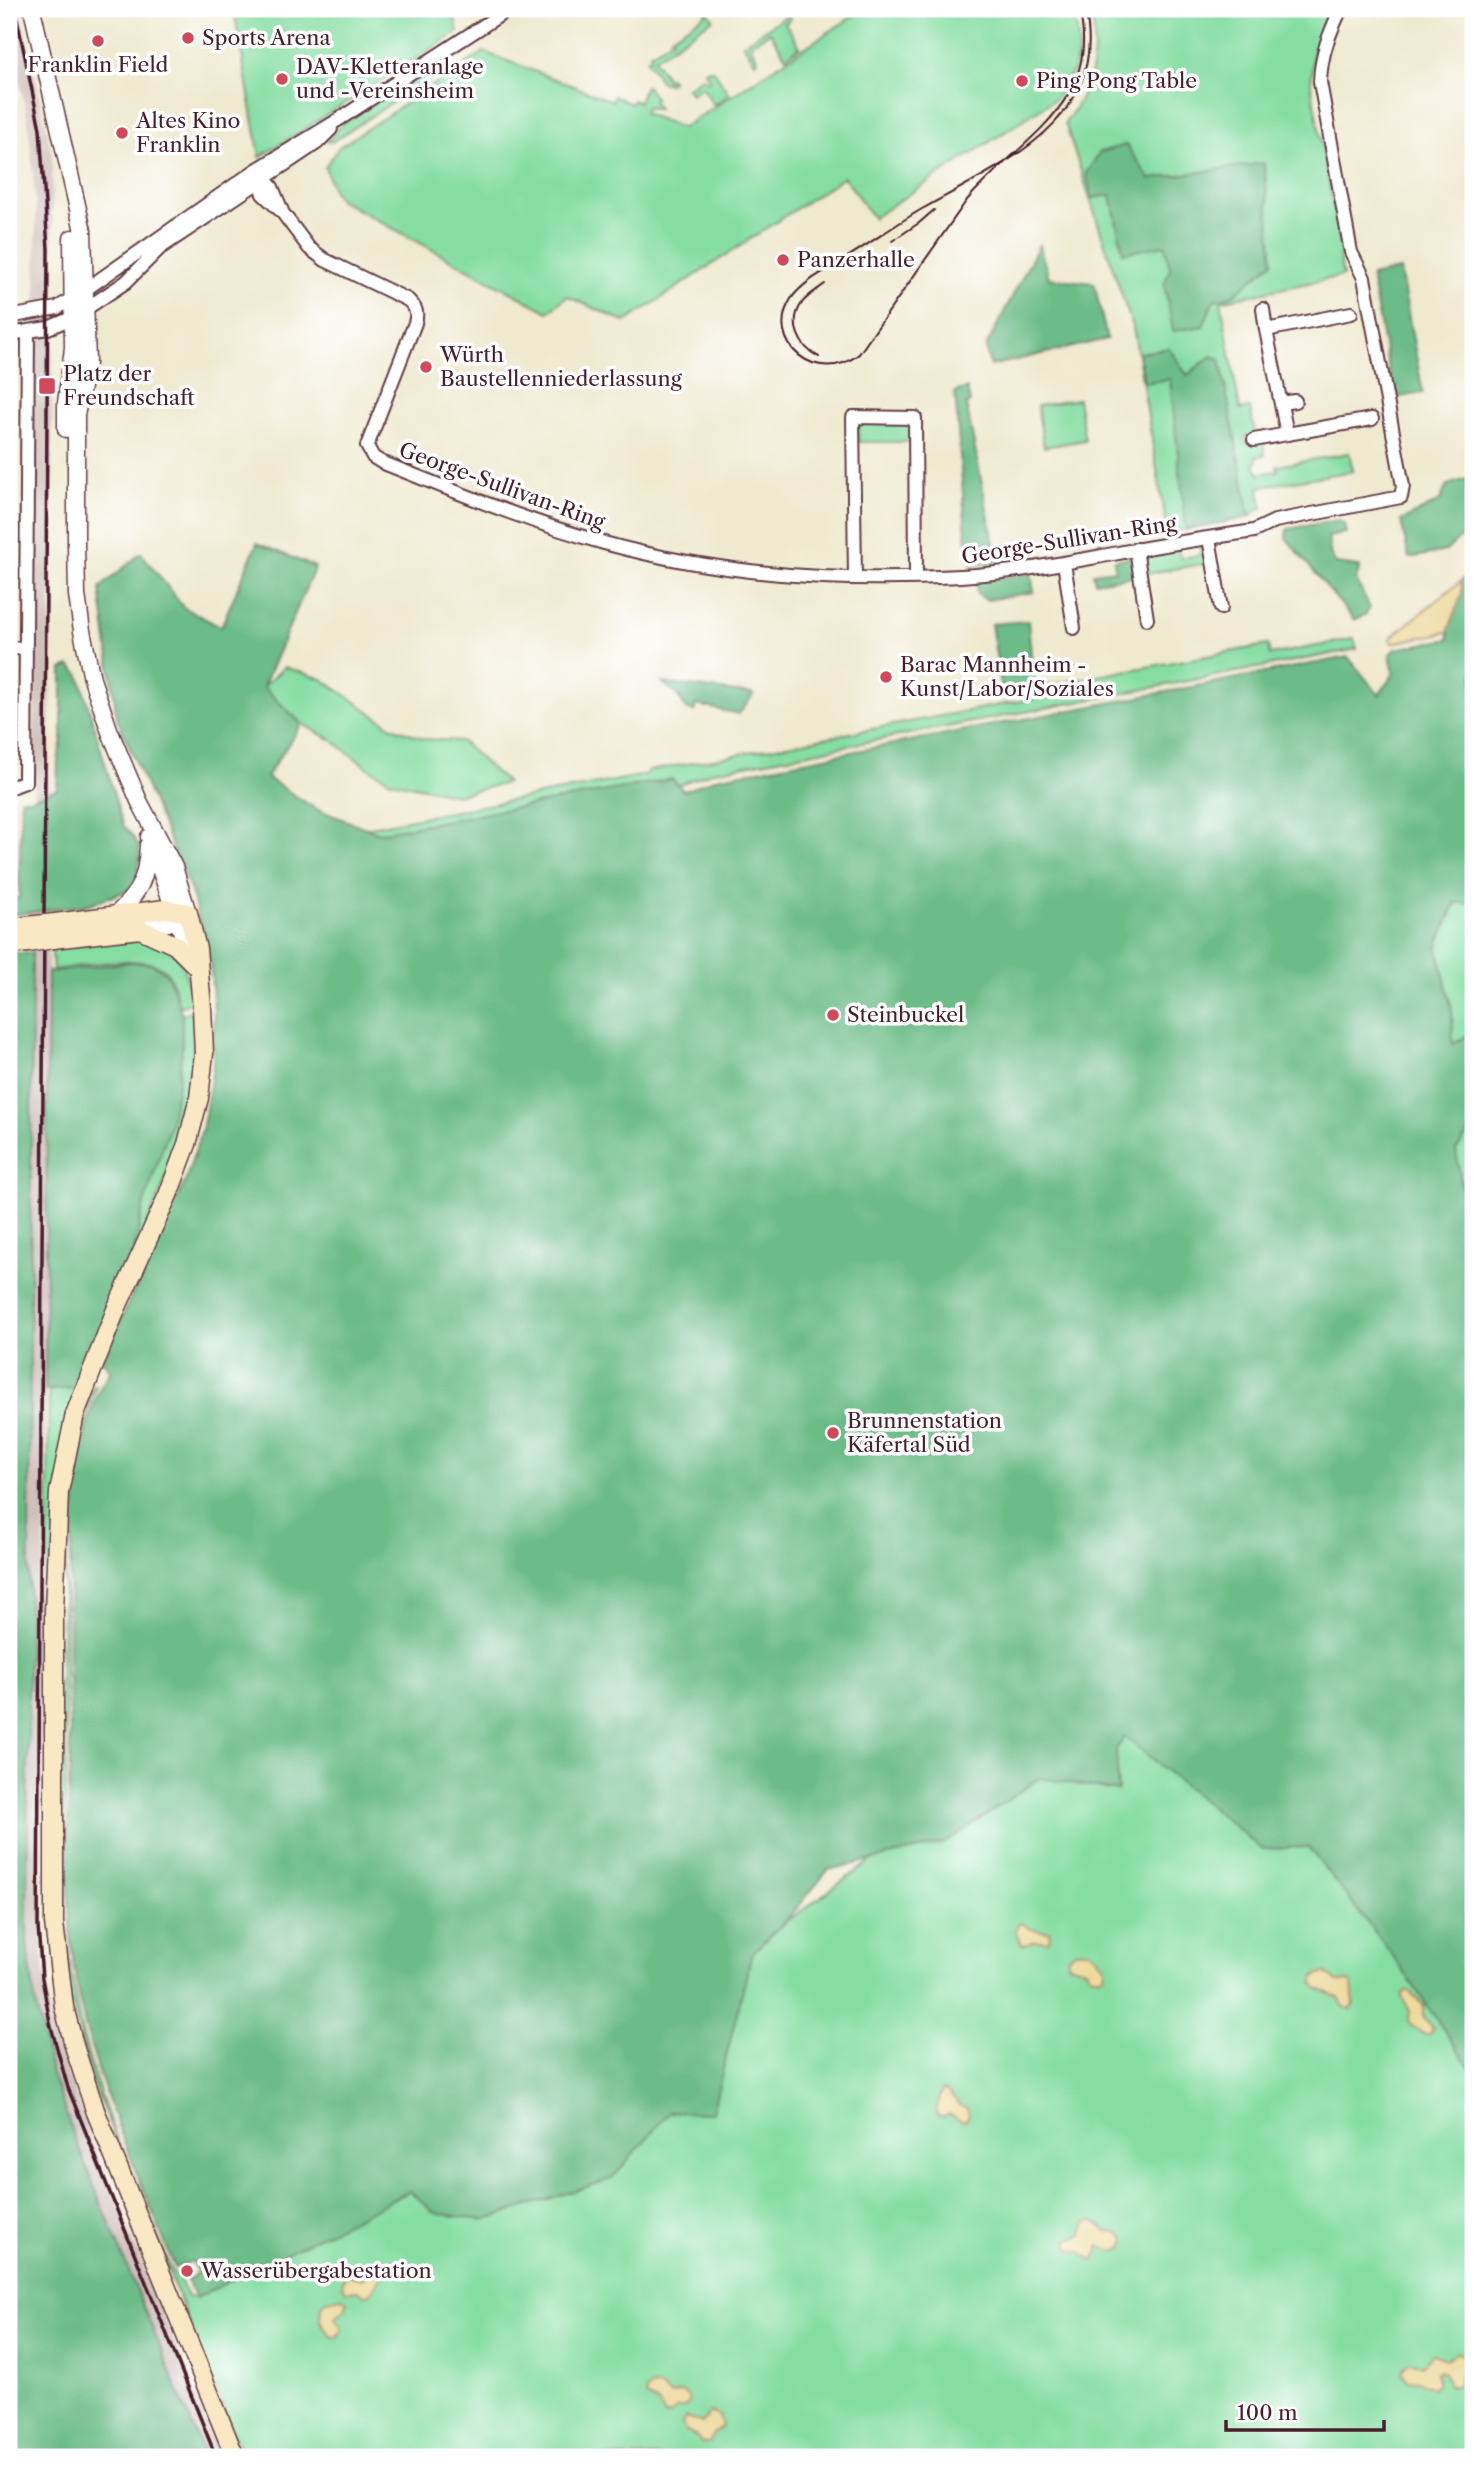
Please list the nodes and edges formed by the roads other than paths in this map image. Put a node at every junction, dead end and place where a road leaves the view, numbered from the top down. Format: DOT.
graph roads {
  1 [pos="32,9"];
  2 [pos="509,9"];
  3 [pos="1341,9"];
  4 [pos="260,177"];
  5 [pos="76,208"];
  6 [pos="85,289"];
  7 [pos="72,299"];
  8 [pos="1263,309"];
  9 [pos="1351,313"];
  10 [pos="79,314"];
  11 [pos="9,317"];
  12 [pos="1266,330"];
  13 [pos="28,331"];
  14 [pos="9,334"];
  15 [pos="1286,354"];
  16 [pos="1272,357"];
  17 [pos="1290,378"];
  18 [pos="1276,381"];
  19 [pos="1295,401"];
  20 [pos="1281,403"];
  21 [pos="1372,419"];
  22 [pos="1287,434"];
  23 [pos="1254,440"];
  24 [pos="1209,538"];
  25 [pos="1136,550"];
  26 [pos="1064,563"];
  27 [pos="916,577"];
  28 [pos="855,578"];
  29 [pos="1221,608"];
  30 [pos="1147,619"];
  31 [pos="1074,628"];
  32 [pos="25,647"];
  33 [pos="9,649"];
  34 [pos="9,788"];
  35 [pos="139,801"];
  36 [pos="148,835"];
  37 [pos="180,914"];
  38 [pos="116,915"];
  39 [pos="140,929"];
  40 [pos="54,931"];
  41 [pos="21,932"];
  42 [pos="9,945"];
  43 [pos="194,963"];
  44 [pos="235,2457"];
  1 -- 5 [label="street"];
  2 -- 4 [label="street"];
  3 -- 24 [label="street, George-Sullivan-Ring"];
  4 -- 6 [label="street"];
  4 -- 10 [label="street"];
  4 -- 28 [label="street, George-Sullivan-Ring"];
  5 -- 6 [label="street"];
  5 -- 7 [label="street"];
  6 -- 7 [label="street"];
  6 -- 10 [label="street"];
  7 -- 10 [label="street"];
  7 -- 11 [label="street"];
  8 -- 12 [label="street"];
  9 -- 12 [label="street"];
  10 -- 13 [label="street"];
  10 -- 35 [label="street"];
  12 -- 16 [label="street"];
  13 -- 14 [label="street"];
  13 -- 32 [label="street"];
  15 -- 16 [label="street"];
  16 -- 18 [label="street"];
  17 -- 18 [label="street"];
  18 -- 20 [label="street"];
  19 -- 20 [label="street"];
  20 -- 22 [label="street"];
  21 -- 22 [label="street"];
  22 -- 23 [label="street"];
  24 -- 25 [label="street, George-Sullivan-Ring"];
  24 -- 29 [label="street"];
  25 -- 26 [label="street, George-Sullivan-Ring"];
  25 -- 30 [label="street"];
  26 -- 27 [label="street, George-Sullivan-Ring"];
  26 -- 31 [label="street"];
  27 -- 28 [label="street, George-Sullivan-Ring"];
  27 -- 28 [label="street"];
  32 -- 33 [label="street"];
  32 -- 34 [label="street"];
  35 -- 36 [label="street"];
  35 -- 37 [label="street"];
  36 -- 37 [label="street"];
  36 -- 38 [label="street"];
  37 -- 38 [label="main road"];
  37 -- 39 [label="street"];
  37 -- 43 [label="main road"];
  38 -- 40 [label="main road"];
  39 -- 40 [label="main road"];
  39 -- 43 [label="main road"];
  40 -- 41 [label="main road, bridge"];
  41 -- 42 [label="main road"];
  43 -- 44 [label="main road"];
}
